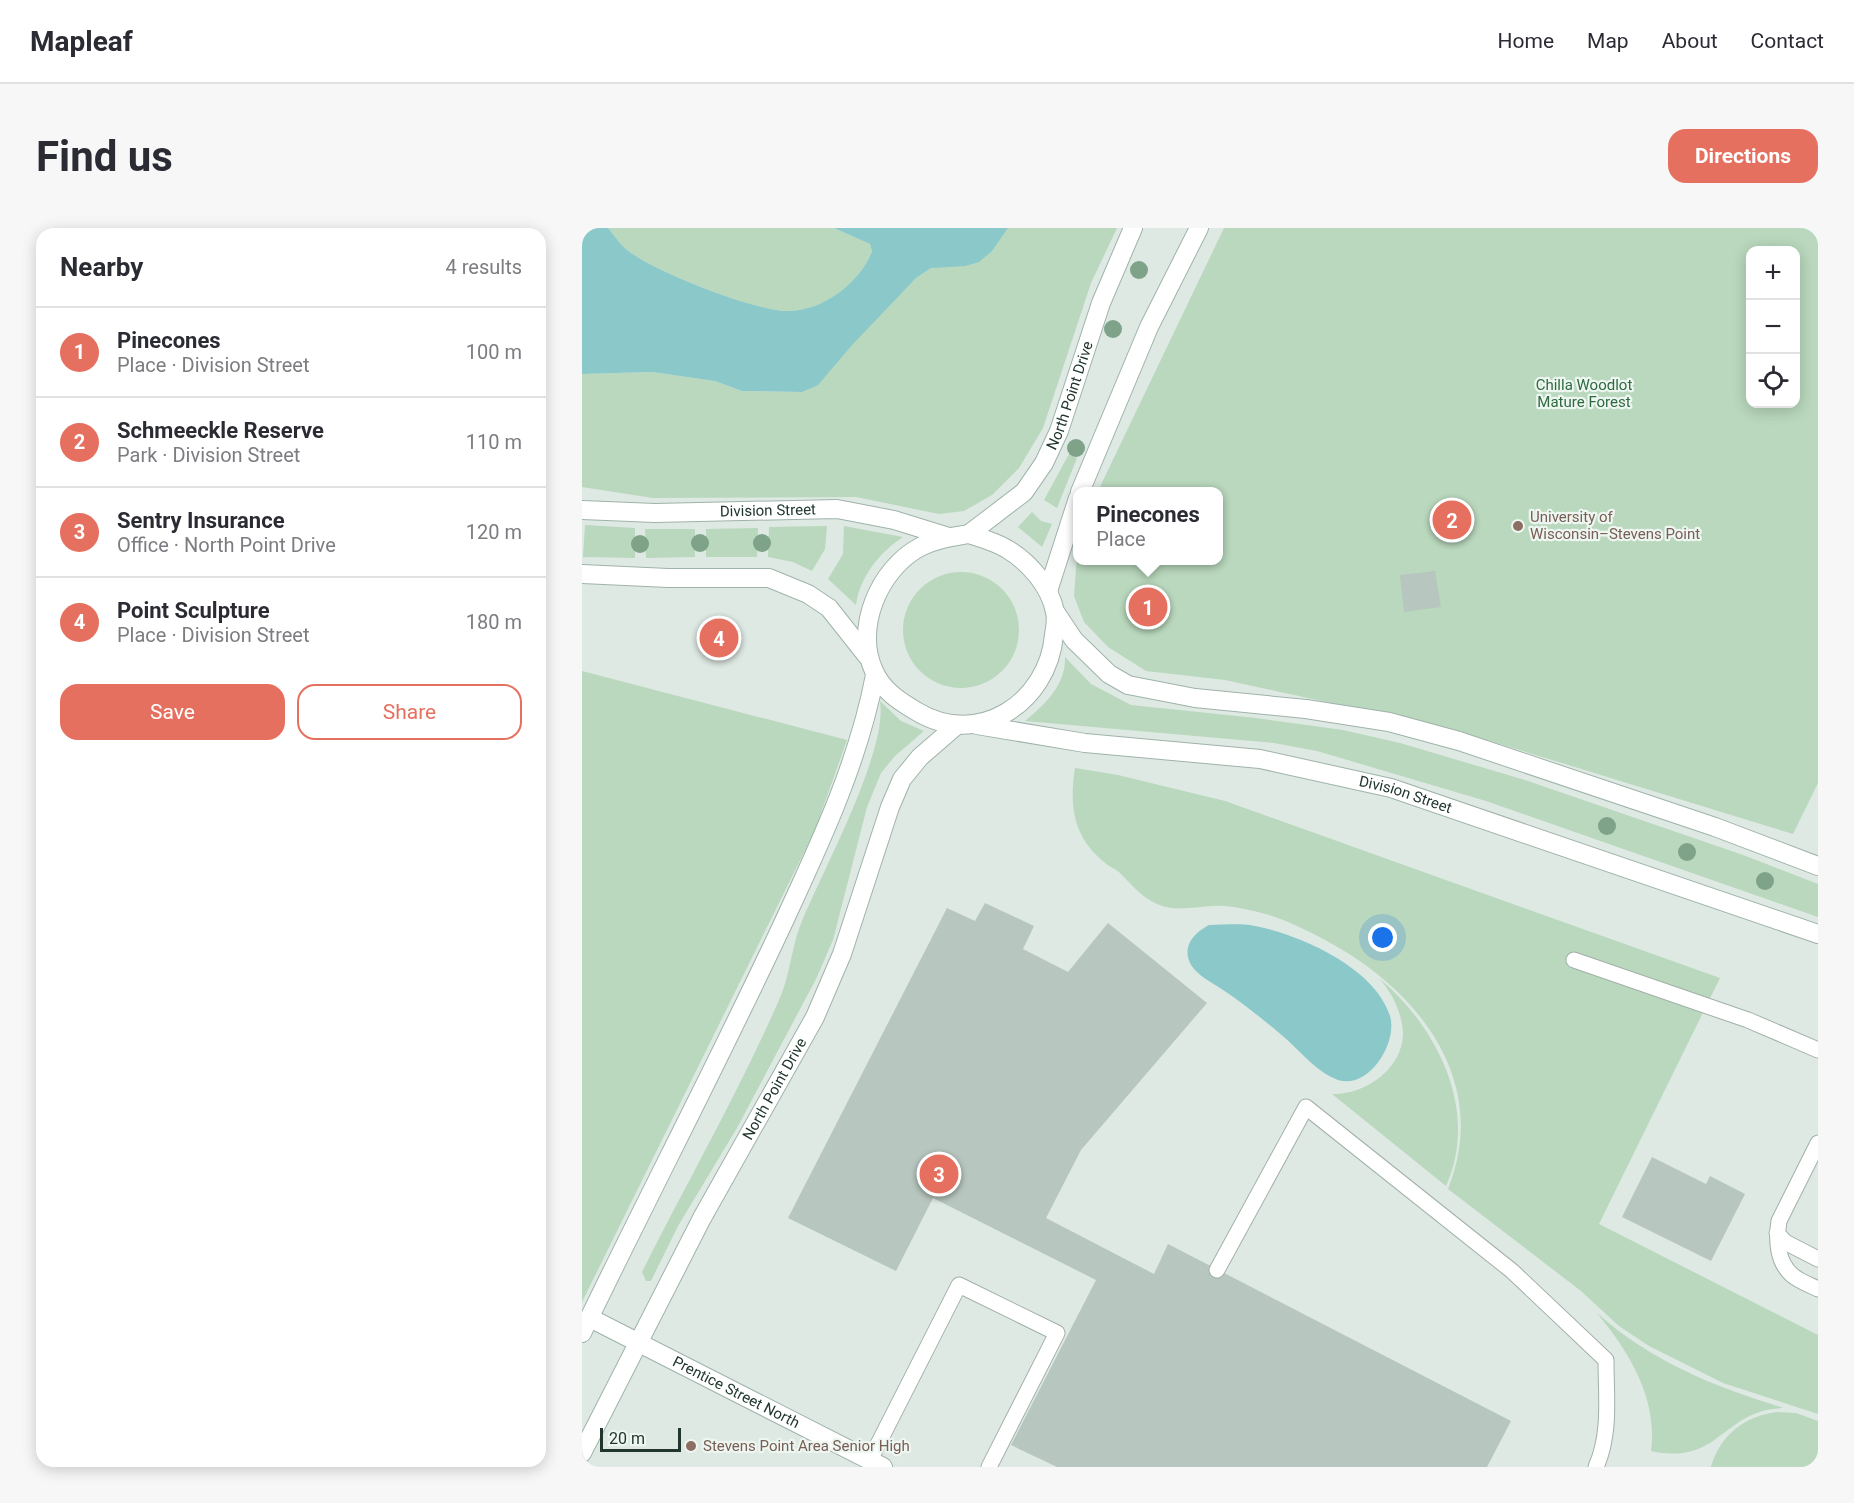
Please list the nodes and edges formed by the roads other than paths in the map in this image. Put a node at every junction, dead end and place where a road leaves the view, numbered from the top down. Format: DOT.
graph roads {
  1 [pos="1133,228"];
  2 [pos="1199,228"];
  3 [pos="1082,487"];
  4 [pos="582,510"];
  5 [pos="1073,511"];
  6 [pos="969,534"];
  7 [pos="949,537"];
  8 [pos="582,574"];
  9 [pos="1048,591"];
  10 [pos="1056,613"];
  11 [pos="867,656"];
  12 [pos="875,675"];
  13 [pos="957,725"];
  14 [pos="977,725"];
  15 [pos="1818,866"];
  16 [pos="1818,934"];
  17 [pos="1575,960"];
  18 [pos="1818,1050"];
  19 [pos="1818,1143"];
  20 [pos="1777,1233"];
  21 [pos="1818,1259"];
  22 [pos="1217,1270"];
  23 [pos="1818,1289"];
  24 [pos="586,1326"];
  25 [pos="637,1341"];
  26 [pos="582,1453"];
  27 [pos="877,1464"];
  28 [pos="989,1467"];
  29 [pos="1596,1467"];
  1 -- 6 [label="main road, North Point Drive"];
  2 -- 3 [label="main road"];
  4 -- 7 [label="main road, Division Street"];
  5 -- 9 [label="main road"];
  6 -- 7 [label="main road"];
  6 -- 9 [label="main road"];
  7 -- 11 [label="main road"];
  8 -- 11 [label="main road"];
  9 -- 10 [label="main road"];
  10 -- 14 [label="main road"];
  10 -- 15 [label="main road"];
  11 -- 12 [label="main road"];
  12 -- 13 [label="main road"];
  12 -- 24 [label="main road"];
  13 -- 14 [label="main road"];
  13 -- 25 [label="main road, North Point Drive"];
  14 -- 16 [label="main road, Division Street"];
  17 -- 18 [label="lane"];
  19 -- 20 [label="lane"];
  20 -- 21 [label="lane"];
  20 -- 23 [label="lane"];
  22 -- 29 [label="lane"];
  24 -- 25 [label="main road, Prentice Street North"];
  25 -- 26 [label="main road, North Point Drive"];
  25 -- 27 [label="main road, Prentice Street North"];
  27 -- 28 [label="lane"];
}
